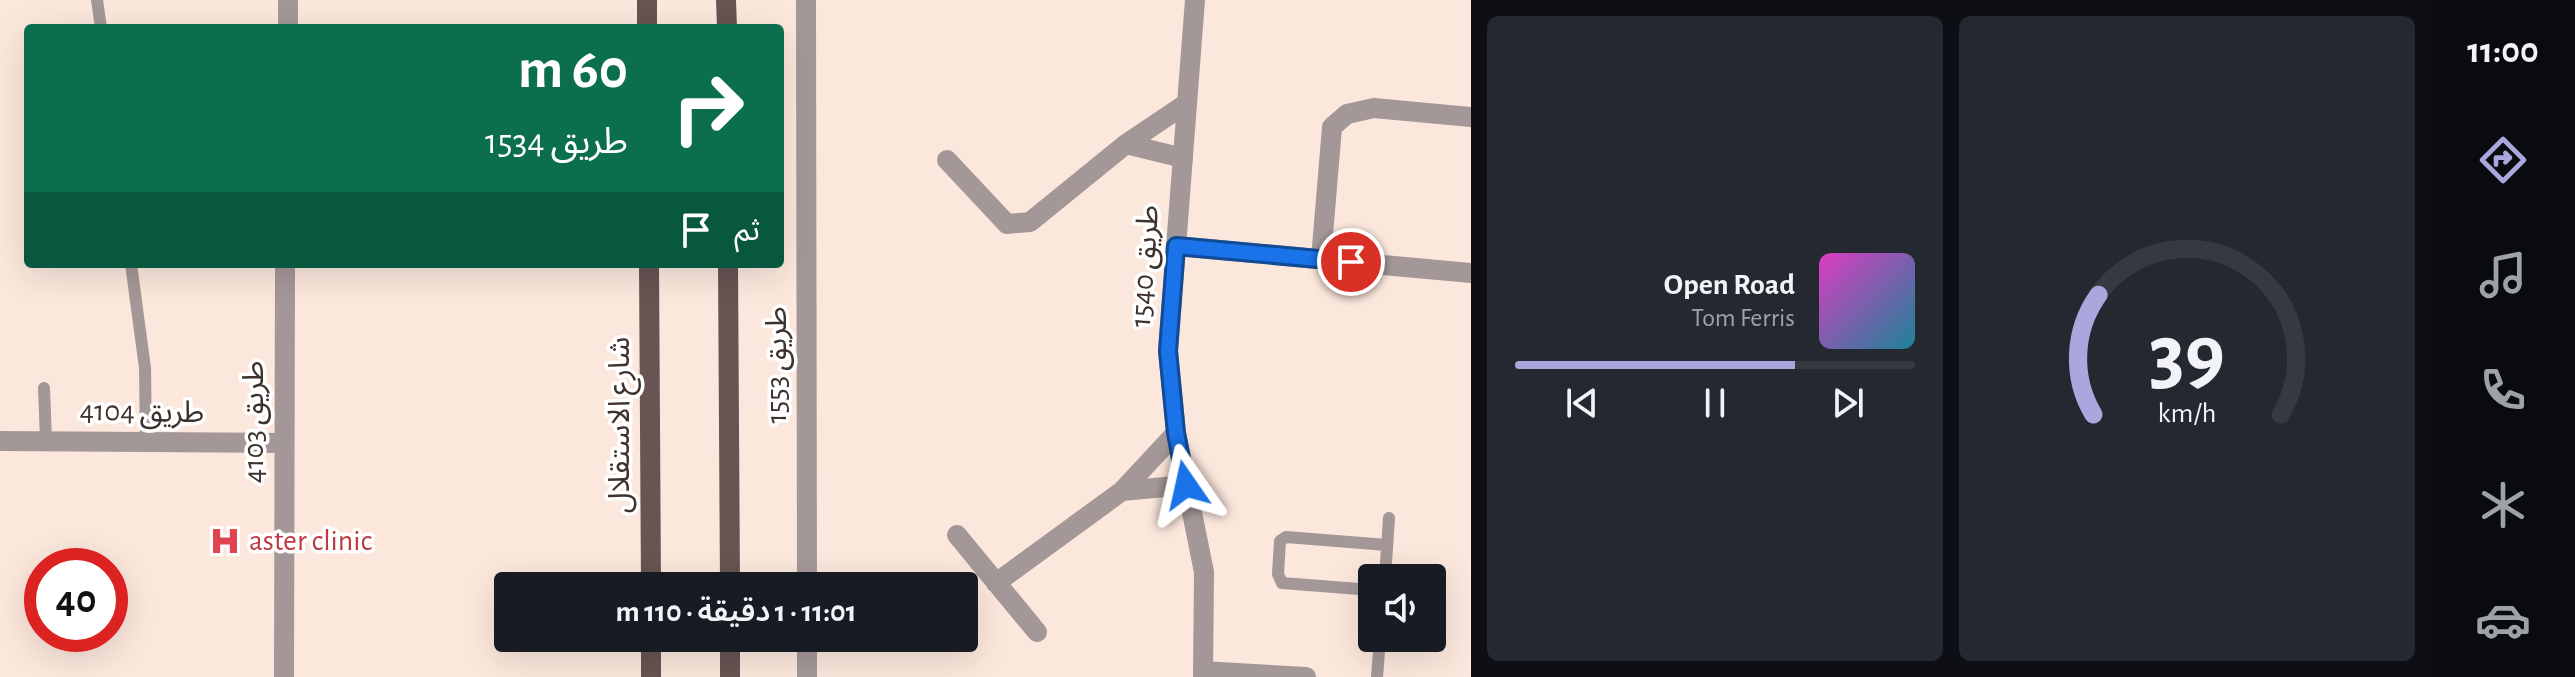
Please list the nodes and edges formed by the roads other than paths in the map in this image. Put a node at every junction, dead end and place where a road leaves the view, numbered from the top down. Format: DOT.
graph roads {
  1 [pos="97,0"];
  2 [pos="288,0"];
  3 [pos="647,0"];
  4 [pos="726,0"];
  5 [pos="806,0"];
  6 [pos="1195,0"];
  7 [pos="100,24"];
  8 [pos="288,24"];
  9 [pos="647,24"];
  10 [pos="727,24"];
  11 [pos="1187,103"];
  12 [pos="1471,117"];
  13 [pos="1126,144"];
  14 [pos="1183,158"];
  15 [pos="947,160"];
  16 [pos="1176,246"];
  17 [pos="1321,259"];
  18 [pos="132,268"];
  19 [pos="285,268"];
  20 [pos="649,268"];
  21 [pos="728,268"];
  22 [pos="1471,273"];
  23 [pos="44,388"];
  24 [pos="1176,433"];
  25 [pos="0,441"];
  26 [pos="46,441"];
  27 [pos="146,442"];
  28 [pos="283,443"];
  29 [pos="1186,485"];
  30 [pos="1122,491"];
  31 [pos="1389,518"];
  32 [pos="957,535"];
  33 [pos="1387,545"];
  34 [pos="1386,564"];
  35 [pos="651,572"];
  36 [pos="730,572"];
  37 [pos="807,572"];
  38 [pos="996,583"];
  39 [pos="1358,589"];
  40 [pos="1037,632"];
  41 [pos="651,652"];
  42 [pos="730,652"];
  43 [pos="807,652"];
  44 [pos="1379,652"];
  45 [pos="1203,674"];
  46 [pos="284,677"];
  47 [pos="651,677"];
  48 [pos="730,677"];
  49 [pos="807,677"];
  50 [pos="1306,677"];
  51 [pos="1377,677"];
  1 -- 7 [label="lane"];
  2 -- 8 [label="street"];
  3 -- 9 [label="main road"];
  4 -- 10 [label="main road"];
  5 -- 37 [label="street, طريق 1553"];
  6 -- 11 [label="street, طريق 1540"];
  11 -- 13 [label="street"];
  11 -- 14 [label="street, طريق 1540"];
  12 -- 17 [label="street"];
  13 -- 14 [label="street"];
  13 -- 15 [label="street"];
  14 -- 16 [label="street, طريق 1540"];
  16 -- 17 [label="street"];
  16 -- 24 [label="street, طريق 1540"];
  17 -- 22 [label="street"];
  18 -- 27 [label="lane"];
  19 -- 28 [label="street, طريق 4103"];
  20 -- 35 [label="main road, شارع الاستقلال"];
  21 -- 36 [label="main road"];
  23 -- 26 [label="lane"];
  24 -- 29 [label="street, طريق 1540"];
  24 -- 30 [label="street"];
  25 -- 26 [label="street, طريق 4104"];
  26 -- 27 [label="street, طريق 4104"];
  27 -- 28 [label="street, طريق 4104"];
  28 -- 46 [label="street, طريق 4103"];
  29 -- 30 [label="street"];
  29 -- 45 [label="street, طريق 1540"];
  30 -- 38 [label="street"];
  31 -- 33 [label="lane"];
  32 -- 38 [label="street"];
  33 -- 34 [label="lane"];
  33 -- 39 [label="lane"];
  38 -- 40 [label="street"];
  41 -- 47 [label="main road"];
  42 -- 48 [label="main road"];
  43 -- 49 [label="street"];
  44 -- 51 [label="lane"];
  45 -- 50 [label="street"];
}
